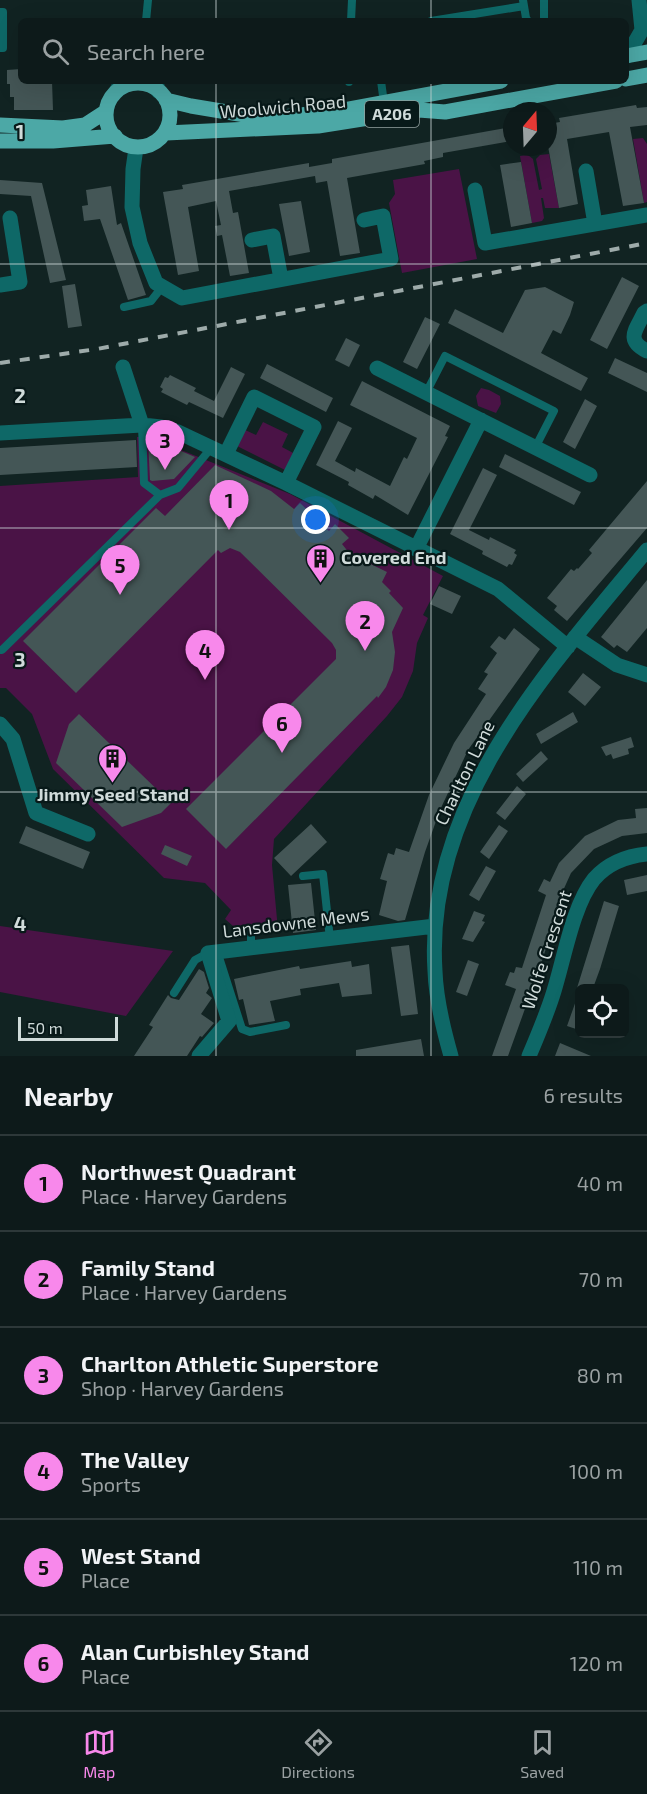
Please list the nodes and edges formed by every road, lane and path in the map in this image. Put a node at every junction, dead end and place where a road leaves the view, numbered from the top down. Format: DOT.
graph roads {
  1 [pos="147,0"];
  2 [pos="352,0"];
  3 [pos="544,0"];
  4 [pos="639,0"];
  5 [pos="523,3"];
  6 [pos="0,12"];
  7 [pos="146,18"];
  8 [pos="351,18"];
  9 [pos="446,18"];
  10 [pos="525,18"];
  11 [pos="544,18"];
  12 [pos="644,32"];
  13 [pos="1,48"];
  14 [pos="629,52"];
  15 [pos="647,52"];
  16 [pos="629,55"];
  17 [pos="647,75"];
  18 [pos="629,78"];
  19 [pos="145,84"];
  20 [pos="381,84"];
  21 [pos="485,84"];
  22 [pos="599,84"];
  23 [pos="119,86"];
  24 [pos="160,90"];
  25 [pos="384,103"];
  26 [pos="105,112"];
  27 [pos="0,125"];
  28 [pos="166,133"];
  29 [pos="115,136"];
  30 [pos="0,141"];
  31 [pos="136,148"];
  32 [pos="586,171"];
  33 [pos="475,190"];
  34 [pos="647,215"];
  35 [pos="10,218"];
  36 [pos="364,220"];
  37 [pos="595,224"];
  38 [pos="252,240"];
  39 [pos="281,279"];
  40 [pos="0,285"];
  41 [pos="162,287"];
  42 [pos="124,307"];
  43 [pos="647,311"];
  44 [pos="647,351"];
  45 [pos="123,367"];
  46 [pos="377,368"];
  47 [pos="426,393"];
  48 [pos="481,420"];
  49 [pos="142,424"];
  50 [pos="0,433"];
  51 [pos="536,448"];
  52 [pos="219,451"];
  53 [pos="590,475"];
  54 [pos="286,483"];
  55 [pos="160,495"];
  56 [pos="416,549"];
  57 [pos="647,550"];
  58 [pos="572,642"];
  59 [pos="0,650"];
  60 [pos="647,675"];
  61 [pos="0,724"];
  62 [pos="88,834"];
  63 [pos="647,854"];
  64 [pos="303,876"];
  65 [pos="435,926"];
  66 [pos="330,939"];
  67 [pos="213,952"];
  68 [pos="174,993"];
  69 [pos="286,1025"];
  70 [pos="199,1056"];
  71 [pos="451,1056"];
  72 [pos="529,1056"];
  1 -- 7 [label="lane"];
  2 -- 8 [label="lane"];
  3 -- 11 [label="lane"];
  4 -- 12 [label="street"];
  5 -- 9 [label="lane"];
  5 -- 10 [label="lane"];
  6 -- 13 [label="lane"];
  12 -- 14 [label="street"];
  15 -- 16 [label="main road"];
  17 -- 18 [label="main road"];
  19 -- 24 [label="main road, Woolwich Road / A206"];
  20 -- 25 [label="lane"];
  21 -- 25 [label="main road, Woolwich Road / A206"];
  22 -- 28 [label="main road, Woolwich Road / A206"];
  23 -- 26 [label="main road, Woolwich Road / A206"];
  24 -- 25 [label="main road, Woolwich Road / A206"];
  24 -- 28 [label="main road"];
  26 -- 27 [label="main road"];
  26 -- 29 [label="main road"];
  28 -- 31 [label="main road, Woolwich Road / A206"];
  29 -- 30 [label="main road"];
  29 -- 31 [label="main road"];
  31 -- 41 [label="street"];
  32 -- 37 [label="street"];
  33 -- 37 [label="street"];
  34 -- 37 [label="street"];
  35 -- 40 [label="street"];
  36 -- 39 [label="street"];
  38 -- 39 [label="street"];
  39 -- 41 [label="street"];
  41 -- 42 [label="lane"];
  43 -- 44 [label="street"];
  45 -- 49 [label="street"];
  46 -- 47 [label="street"];
  47 -- 48 [label="street"];
  47 -- 51 [label="lane"];
  48 -- 51 [label="street"];
  48 -- 56 [label="street"];
  49 -- 50 [label="street"];
  49 -- 52 [label="street"];
  49 -- 55 [label="lane"];
  51 -- 53 [label="street"];
  52 -- 54 [label="street"];
  52 -- 54 [label="street"];
  52 -- 55 [label="lane"];
  54 -- 56 [label="street"];
  55 -- 59 [label="lane"];
  56 -- 58 [label="street"];
  57 -- 58 [label="street, Charlton Lane"];
  58 -- 60 [label="street"];
  58 -- 65 [label="street, Charlton Lane"];
  61 -- 62 [label="street"];
  63 -- 72 [label="street, Wolfe Crescent"];
  64 -- 66 [label="lane"];
  65 -- 66 [label="street, Lansdowne Mews"];
  65 -- 71 [label="street, Charlton Lane"];
  66 -- 67 [label="street, Lansdowne Mews"];
  67 -- 68 [label="lane"];
  67 -- 69 [label="lane"];
  67 -- 70 [label="street, Lansdowne Mews"];
}
